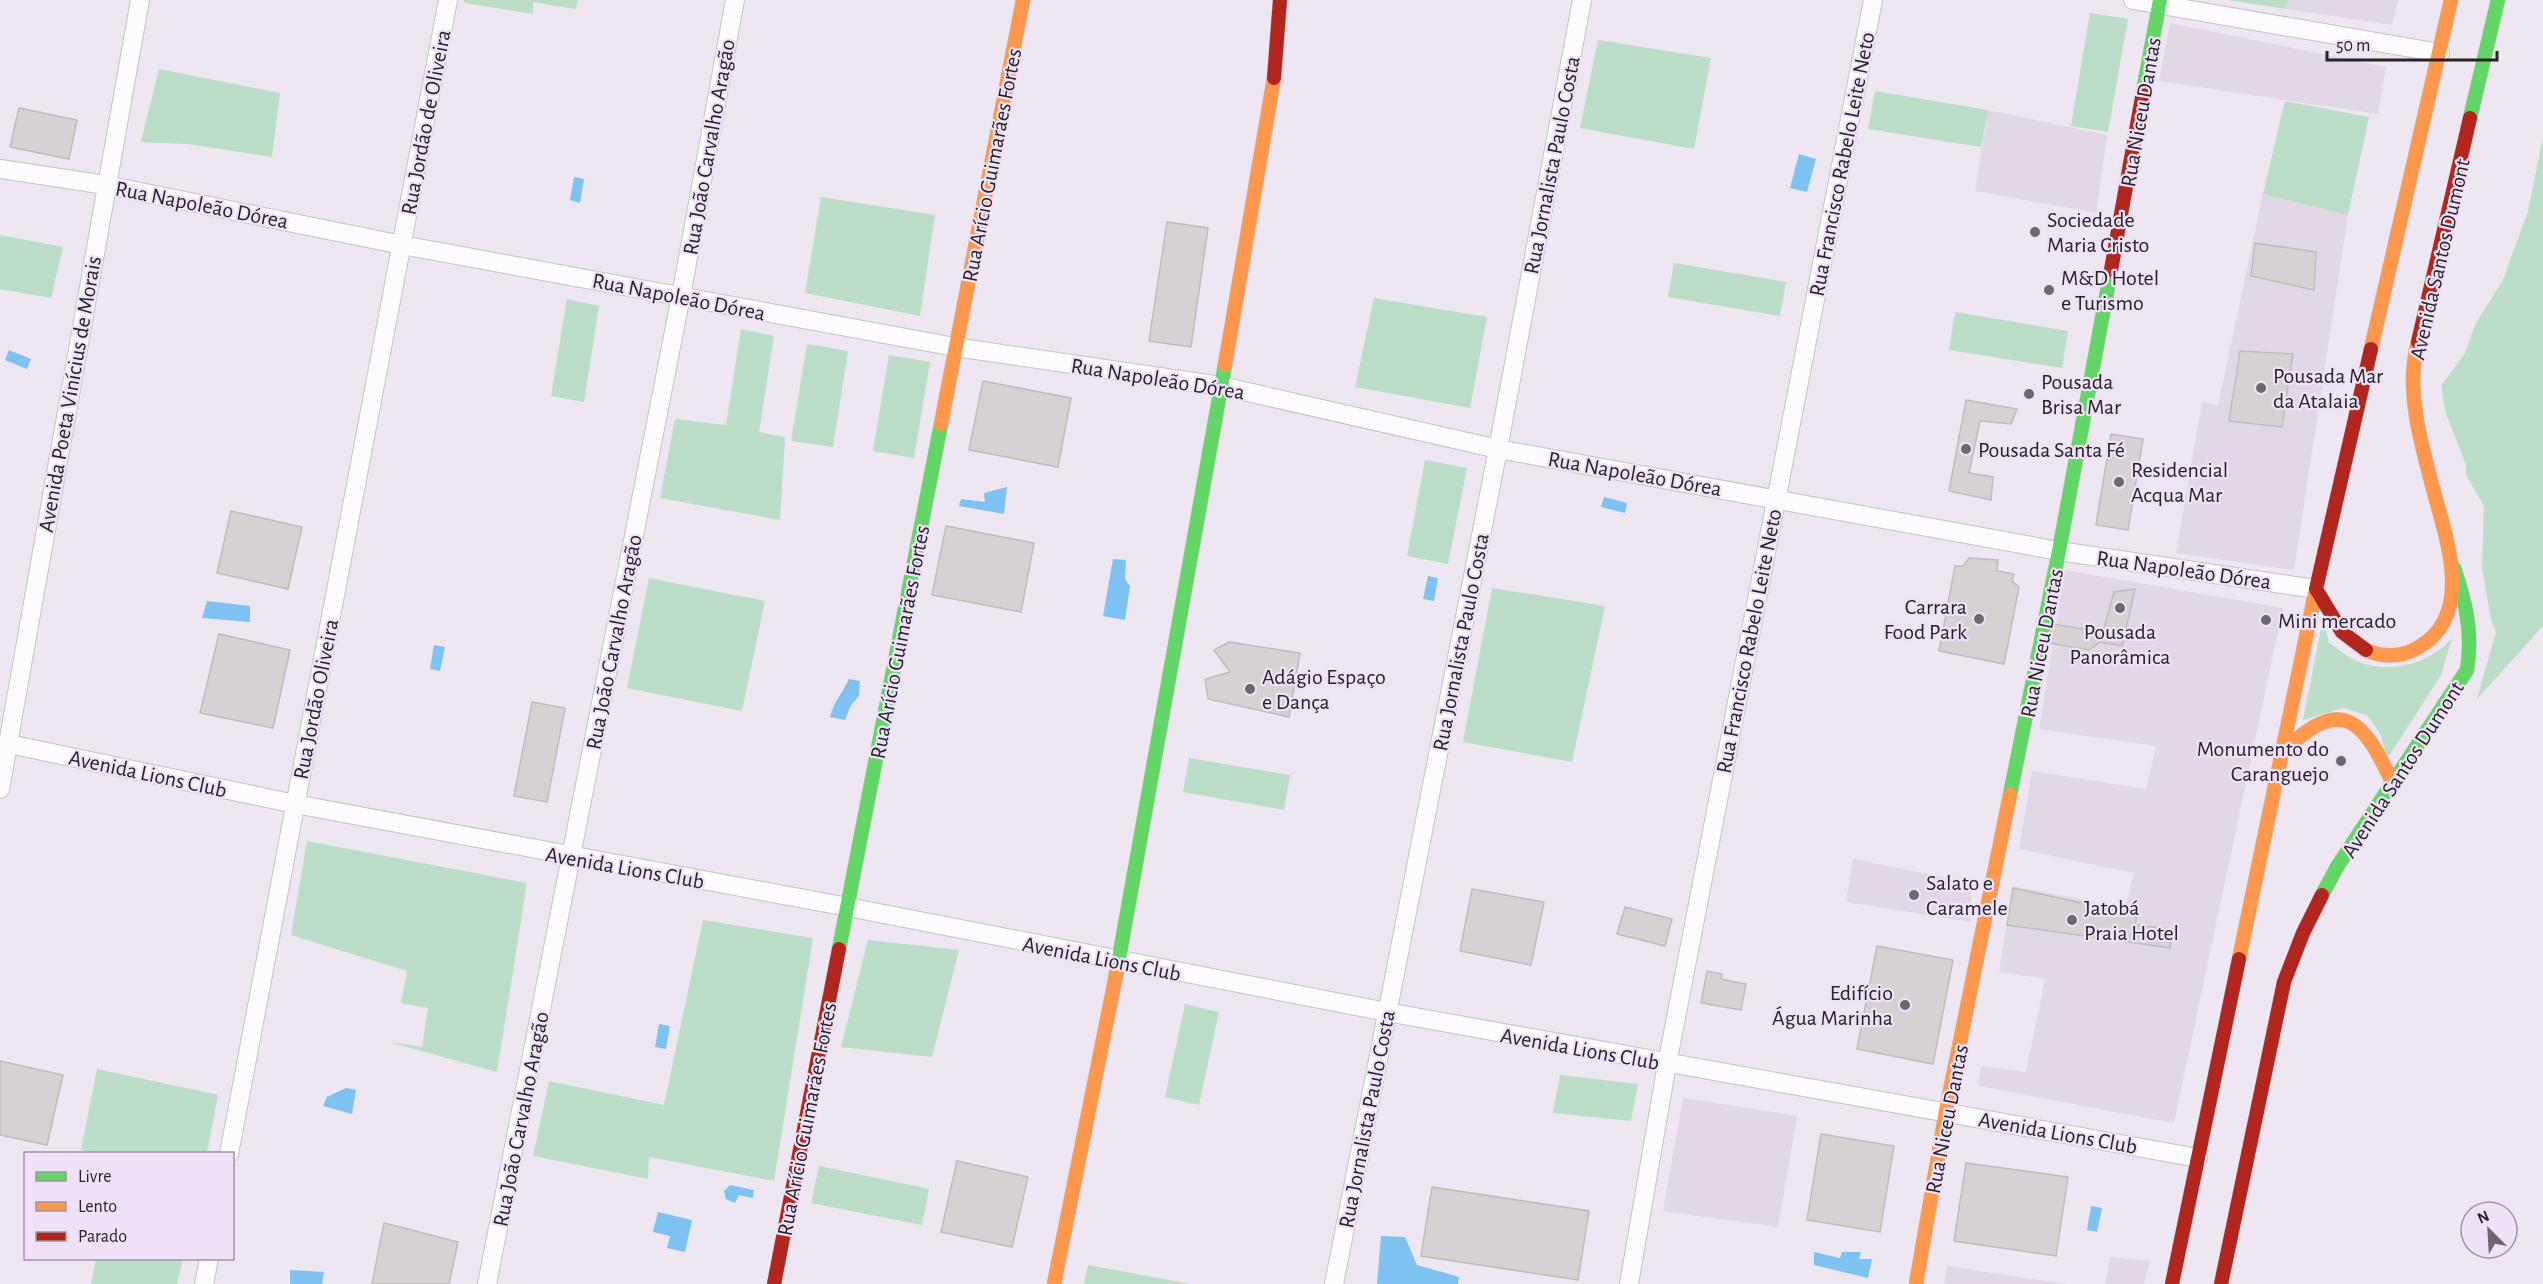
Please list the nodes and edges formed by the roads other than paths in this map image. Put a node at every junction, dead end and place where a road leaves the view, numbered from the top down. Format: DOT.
graph roads {
  1 [pos="140,0"];
  2 [pos="448,0"];
  3 [pos="735,0"];
  4 [pos="1023,0"];
  5 [pos="1280,0"];
  6 [pos="1582,0"];
  7 [pos="1873,0"];
  8 [pos="2133,0"];
  9 [pos="2451,0"];
  10 [pos="2498,0"];
  11 [pos="2160,2"];
  12 [pos="2439,53"];
  13 [pos="0,169"];
  14 [pos="106,185"];
  15 [pos="402,245"];
  16 [pos="681,296"];
  17 [pos="955,347"];
  18 [pos="1221,386"];
  19 [pos="1498,448"];
  20 [pos="1775,498"];
  21 [pos="2059,551"];
  22 [pos="2453,562"];
  23 [pos="2316,589"];
  24 [pos="9,744"];
  25 [pos="2283,752"];
  26 [pos="2393,784"];
  27 [pos="0,789"];
  28 [pos="295,804"];
  29 [pos="572,857"];
  30 [pos="848,907"];
  31 [pos="1119,962"];
  32 [pos="1387,1012"];
  33 [pos="1667,1064"];
  34 [pos="1946,1112"];
  35 [pos="229,1152"];
  36 [pos="2198,1158"];
  37 [pos="209,1260"];
  38 [pos="204,1284"];
  39 [pos="487,1284"];
  40 [pos="774,1284"];
  41 [pos="1054,1284"];
  42 [pos="1334,1284"];
  43 [pos="1629,1284"];
  44 [pos="1916,1284"];
  45 [pos="2172,1284"];
  46 [pos="2221,1284"];
  1 -- 14 [label="street, Avenida Poeta Vinícius de Morais"];
  2 -- 15 [label="street, Rua Jordão de Oliveira"];
  3 -- 16 [label="street, Rua João Carvalho Aragão"];
  4 -- 17 [label="street, Rua Arício Guimarães Fortes"];
  5 -- 18 [label="street"];
  6 -- 19 [label="street, Rua Jornalista Paulo Costa"];
  7 -- 20 [label="street, Rua Francisco Rabelo Leite Neto"];
  8 -- 11 [label="street"];
  9 -- 12 [label="street, Avenida Santos Dumont"];
  10 -- 22 [label="street, Avenida Santos Dumont"];
  11 -- 12 [label="street"];
  11 -- 21 [label="street, Rua Niceu Dantas"];
  12 -- 23 [label="street, Avenida Santos Dumont"];
  13 -- 14 [label="street, Rua Napoleão Dórea"];
  14 -- 15 [label="street, Rua Napoleão Dórea"];
  14 -- 24 [label="street, Avenida Poeta Vinícius de Morais"];
  15 -- 16 [label="street, Rua Napoleão Dórea"];
  15 -- 28 [label="street, Rua Jordão Oliveira"];
  16 -- 17 [label="street, Rua Napoleão Dórea"];
  16 -- 29 [label="street, Rua João Carvalho Aragão"];
  17 -- 18 [label="street, Rua Napoleão Dórea"];
  17 -- 30 [label="street, Rua Arício Guimarães Fortes"];
  18 -- 19 [label="street, Rua Napoleão Dórea"];
  18 -- 31 [label="street"];
  19 -- 20 [label="street, Rua Napoleão Dórea"];
  19 -- 32 [label="street, Rua Jornalista Paulo Costa"];
  20 -- 21 [label="street, Rua Napoleão Dórea"];
  20 -- 33 [label="street, Rua Francisco Rabelo Leite Neto"];
  21 -- 23 [label="street, Rua Napoleão Dórea"];
  21 -- 34 [label="street, Rua Niceu Dantas"];
  22 -- 23 [label="street"];
  22 -- 26 [label="street, Avenida Santos Dumont"];
  23 -- 25 [label="street, Avenida Santos Dumont"];
  24 -- 27 [label="street, Avenida Poeta Vinícius de Morais"];
  24 -- 28 [label="street, Avenida Lions Club"];
  25 -- 26 [label="street"];
  25 -- 36 [label="street, Avenida Santos Dumont"];
  26 -- 46 [label="street, Avenida Santos Dumont"];
  28 -- 29 [label="street, Avenida Lions Club"];
  28 -- 35 [label="street, Rua Jordão Oliveira"];
  29 -- 30 [label="street, Avenida Lions Club"];
  29 -- 39 [label="street, Rua João Carvalho Aragão"];
  30 -- 31 [label="street, Avenida Lions Club"];
  30 -- 40 [label="street, Rua Arício Guimarães Fortes"];
  31 -- 32 [label="street, Avenida Lions Club"];
  31 -- 41 [label="street"];
  32 -- 33 [label="street, Avenida Lions Club"];
  32 -- 42 [label="street, Rua Jornalista Paulo Costa"];
  33 -- 34 [label="street, Avenida Lions Club"];
  33 -- 43 [label="street, Rua Francisco Rabelo Leite Neto"];
  34 -- 36 [label="street, Avenida Lions Club"];
  34 -- 44 [label="street, Rua Niceu Dantas"];
  36 -- 45 [label="street, Avenida Santos Dumont"];
  37 -- 38 [label="street"];
}
